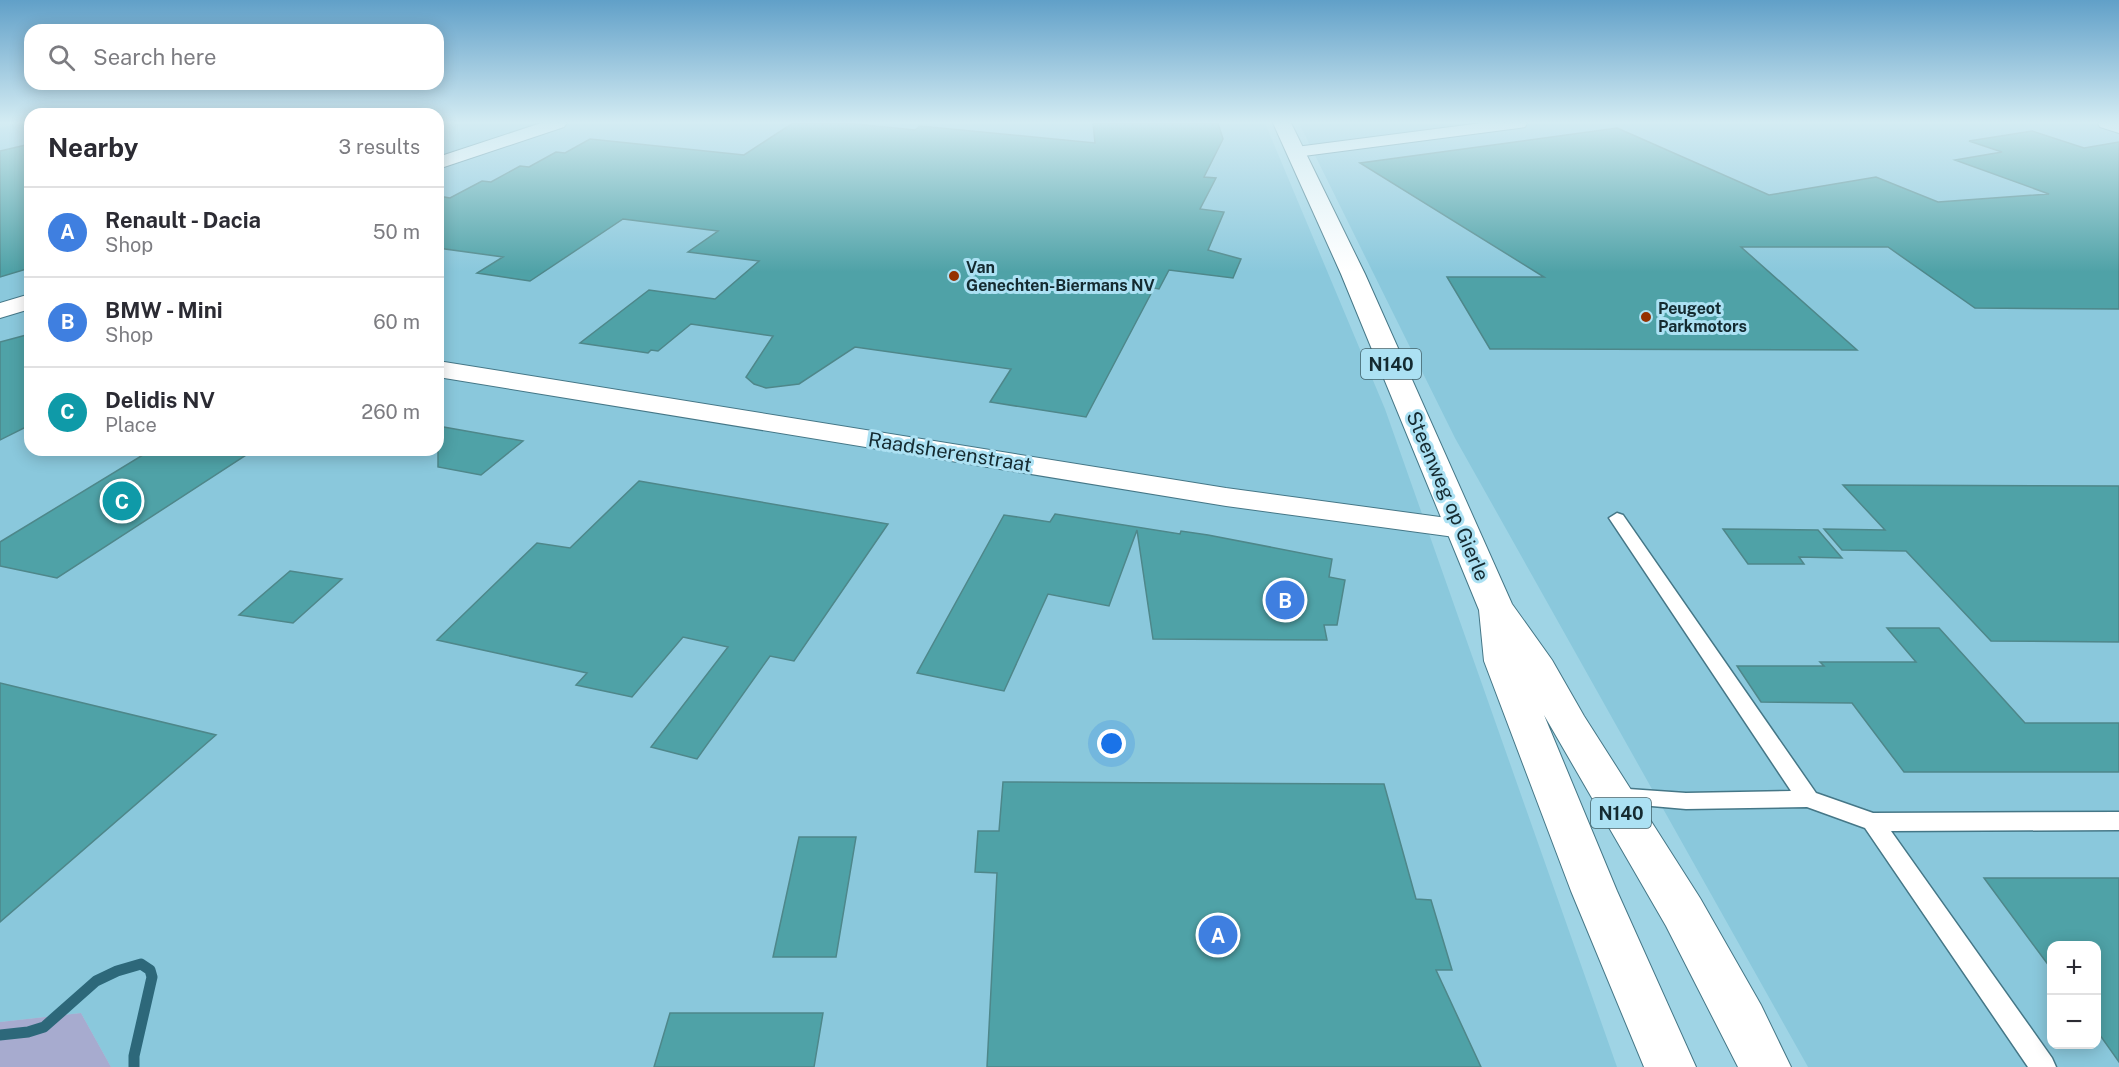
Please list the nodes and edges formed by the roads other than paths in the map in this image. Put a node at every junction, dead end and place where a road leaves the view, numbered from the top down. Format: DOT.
graph roads {
  1 [pos="1306,173"];
  2 [pos="24,304"];
  3 [pos="0,311"];
  4 [pos="444,370"];
  5 [pos="1617,518"];
  6 [pos="1462,529"];
  7 [pos="1495,607"];
  8 [pos="1610,796"];
  9 [pos="1808,799"];
  10 [pos="2119,821"];
  11 [pos="1873,822"];
  12 [pos="1670,1067"];
  13 [pos="1765,1067"];
  14 [pos="2043,1067"];
  1 -- 6 [label="main road, Steenweg op Gierle / N140"];
  2 -- 3 [label="main road"];
  4 -- 6 [label="street, Raadsherenstraat"];
  5 -- 9 [label="lane"];
  6 -- 7 [label="main road, Steenweg op Gierle / N140"];
  7 -- 8 [label="main road, Steenweg op Gierle / N140"];
  7 -- 12 [label="main road, Steenweg op Gierle / N140"];
  8 -- 9 [label="lane"];
  8 -- 13 [label="main road, Steenweg op Gierle / N140"];
  9 -- 11 [label="lane"];
  10 -- 11 [label="lane"];
  11 -- 14 [label="lane"];
}
